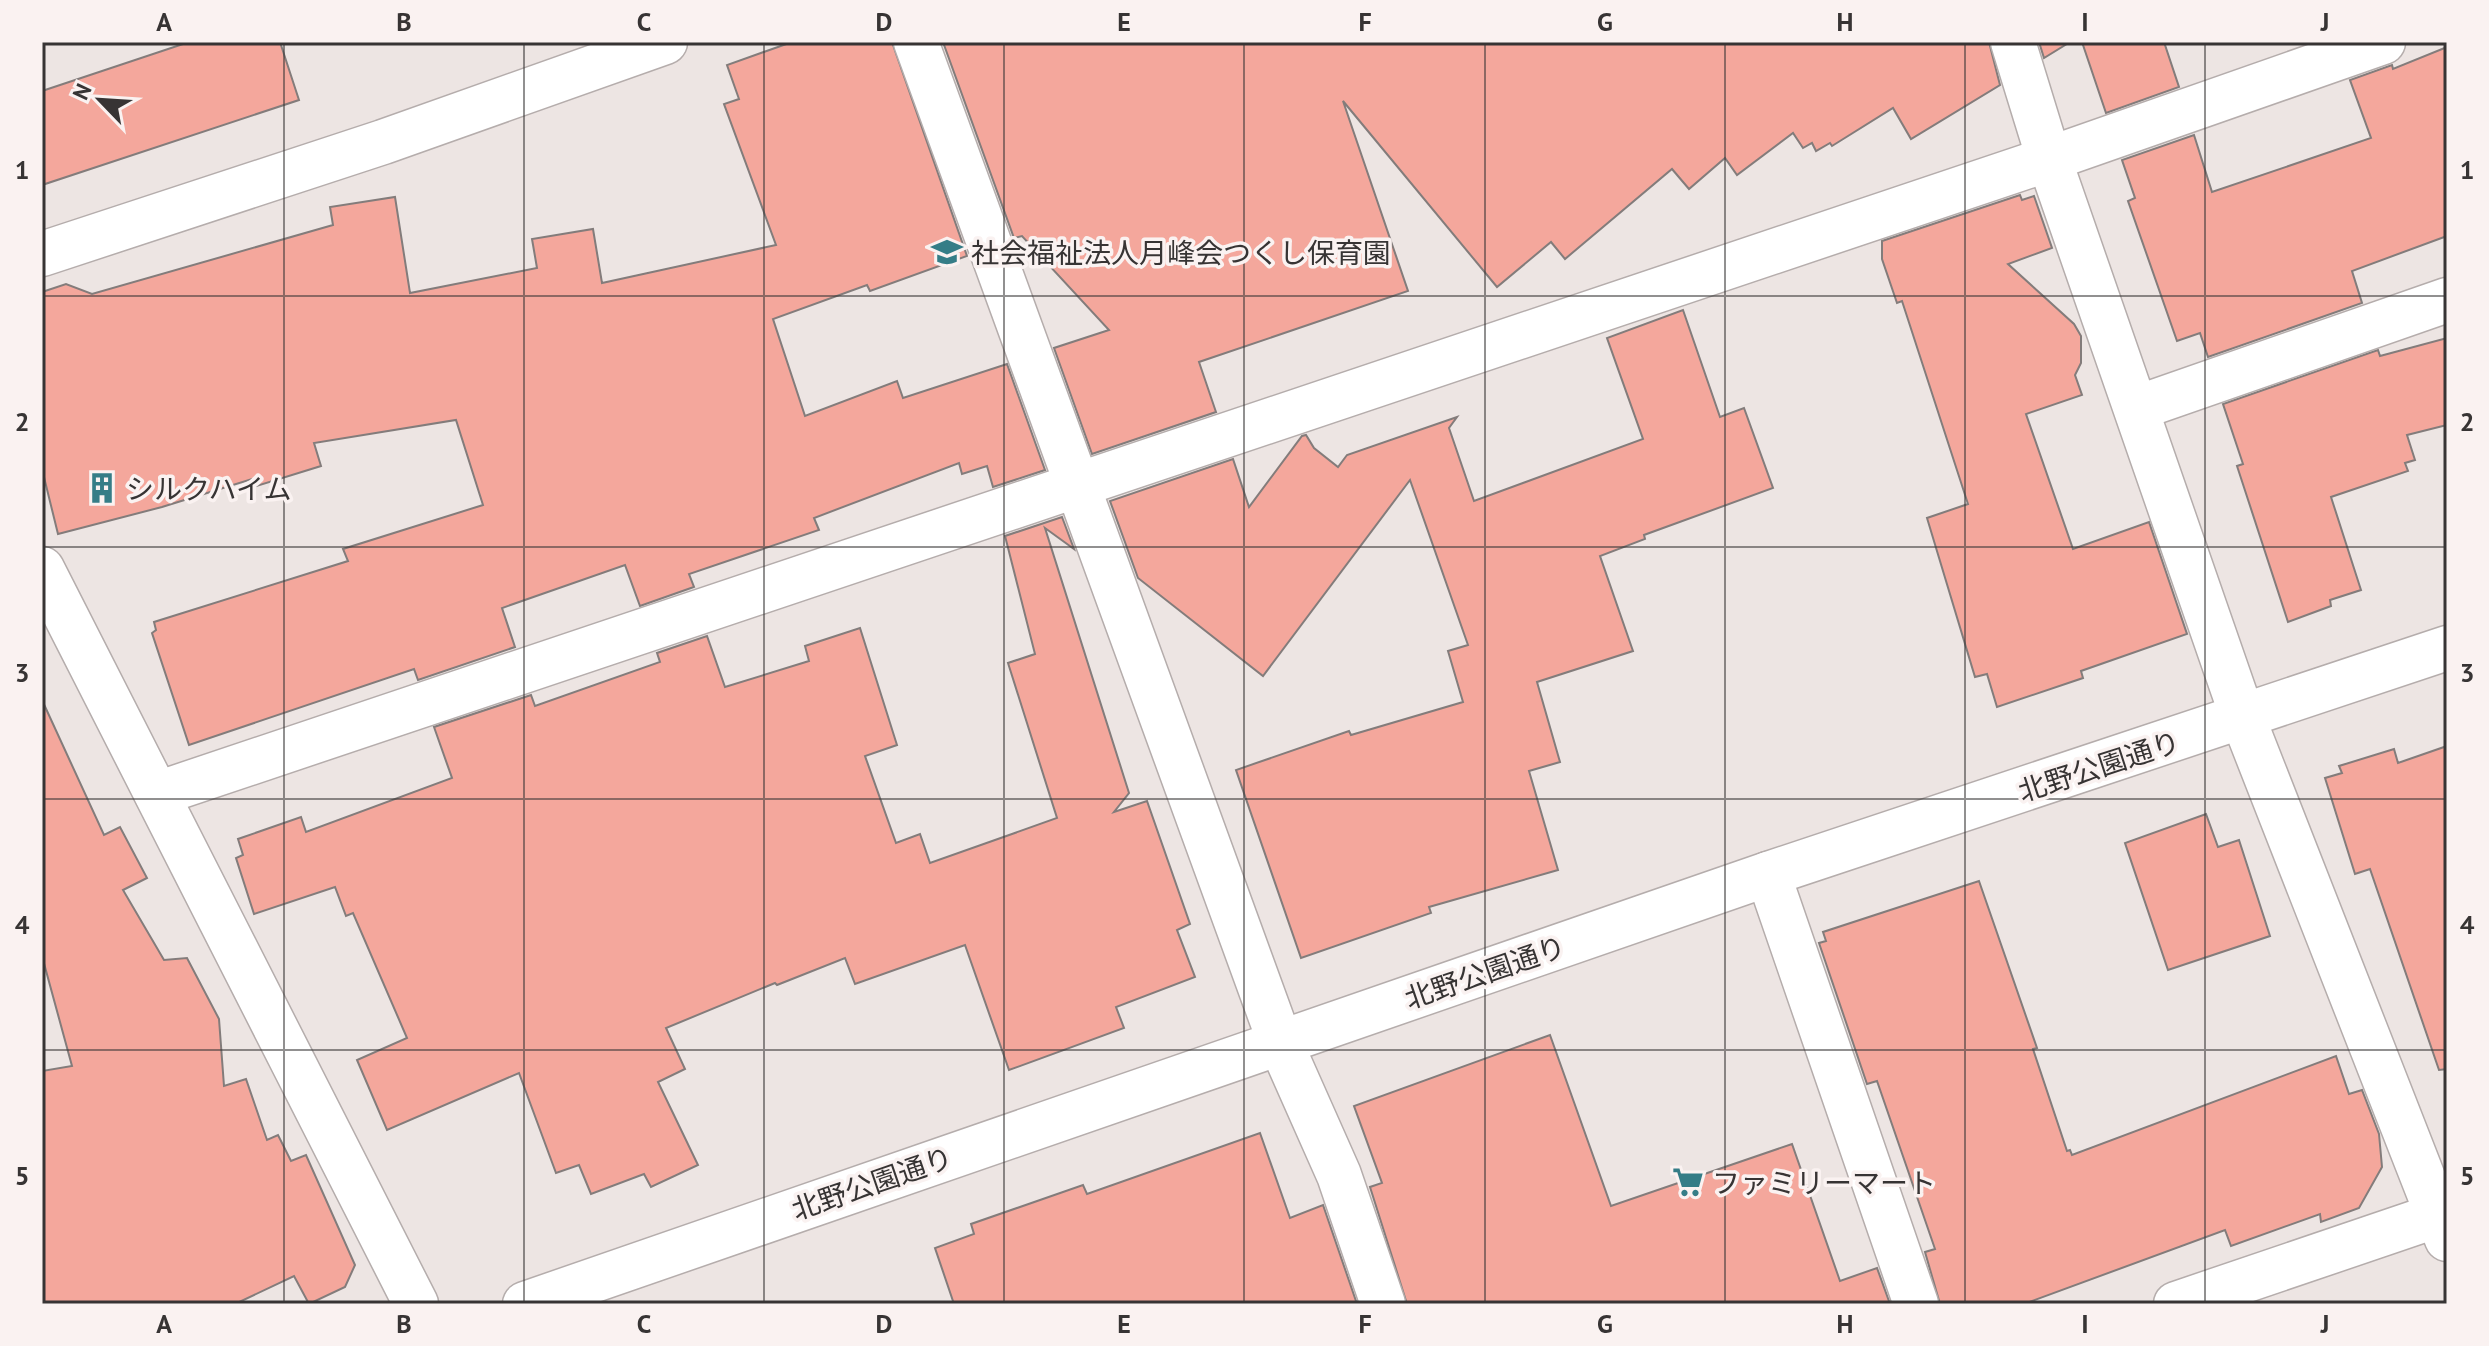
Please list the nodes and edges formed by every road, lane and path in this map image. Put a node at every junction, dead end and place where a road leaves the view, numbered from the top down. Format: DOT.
graph roads {
  1 [pos="665,42"];
  2 [pos="916,42"];
  3 [pos="2013,42"];
  4 [pos="2383,42"];
  5 [pos="2049,159"];
  6 [pos="42,254"];
  7 [pos="2447,300"];
  8 [pos="2137,408"];
  9 [pos="1078,485"];
  10 [pos="42,569"];
  11 [pos="2447,648"];
  12 [pos="2243,718"];
  13 [pos="157,794"];
  14 [pos="1768,874"];
  15 [pos="1280,1042"];
  16 [pos="2443,1227"];
  17 [pos="416,1304"];
  18 [pos="525,1304"];
  19 [pos="1383,1304"];
  20 [pos="1916,1304"];
  21 [pos="2176,1304"];
  1 -- 6 [label="street"];
  2 -- 9 [label="street"];
  3 -- 5 [label="street"];
  4 -- 5 [label="street"];
  5 -- 8 [label="street"];
  5 -- 9 [label="street"];
  7 -- 8 [label="street"];
  8 -- 12 [label="street"];
  9 -- 13 [label="street"];
  9 -- 15 [label="street"];
  10 -- 13 [label="street"];
  11 -- 12 [label="street, 北野公園通り"];
  12 -- 14 [label="street, 北野公園通り"];
  12 -- 16 [label="street"];
  13 -- 17 [label="street"];
  14 -- 15 [label="street, 北野公園通り"];
  14 -- 20 [label="street"];
  15 -- 18 [label="street, 北野公園通り"];
  15 -- 19 [label="street"];
  16 -- 21 [label="street"];
}
